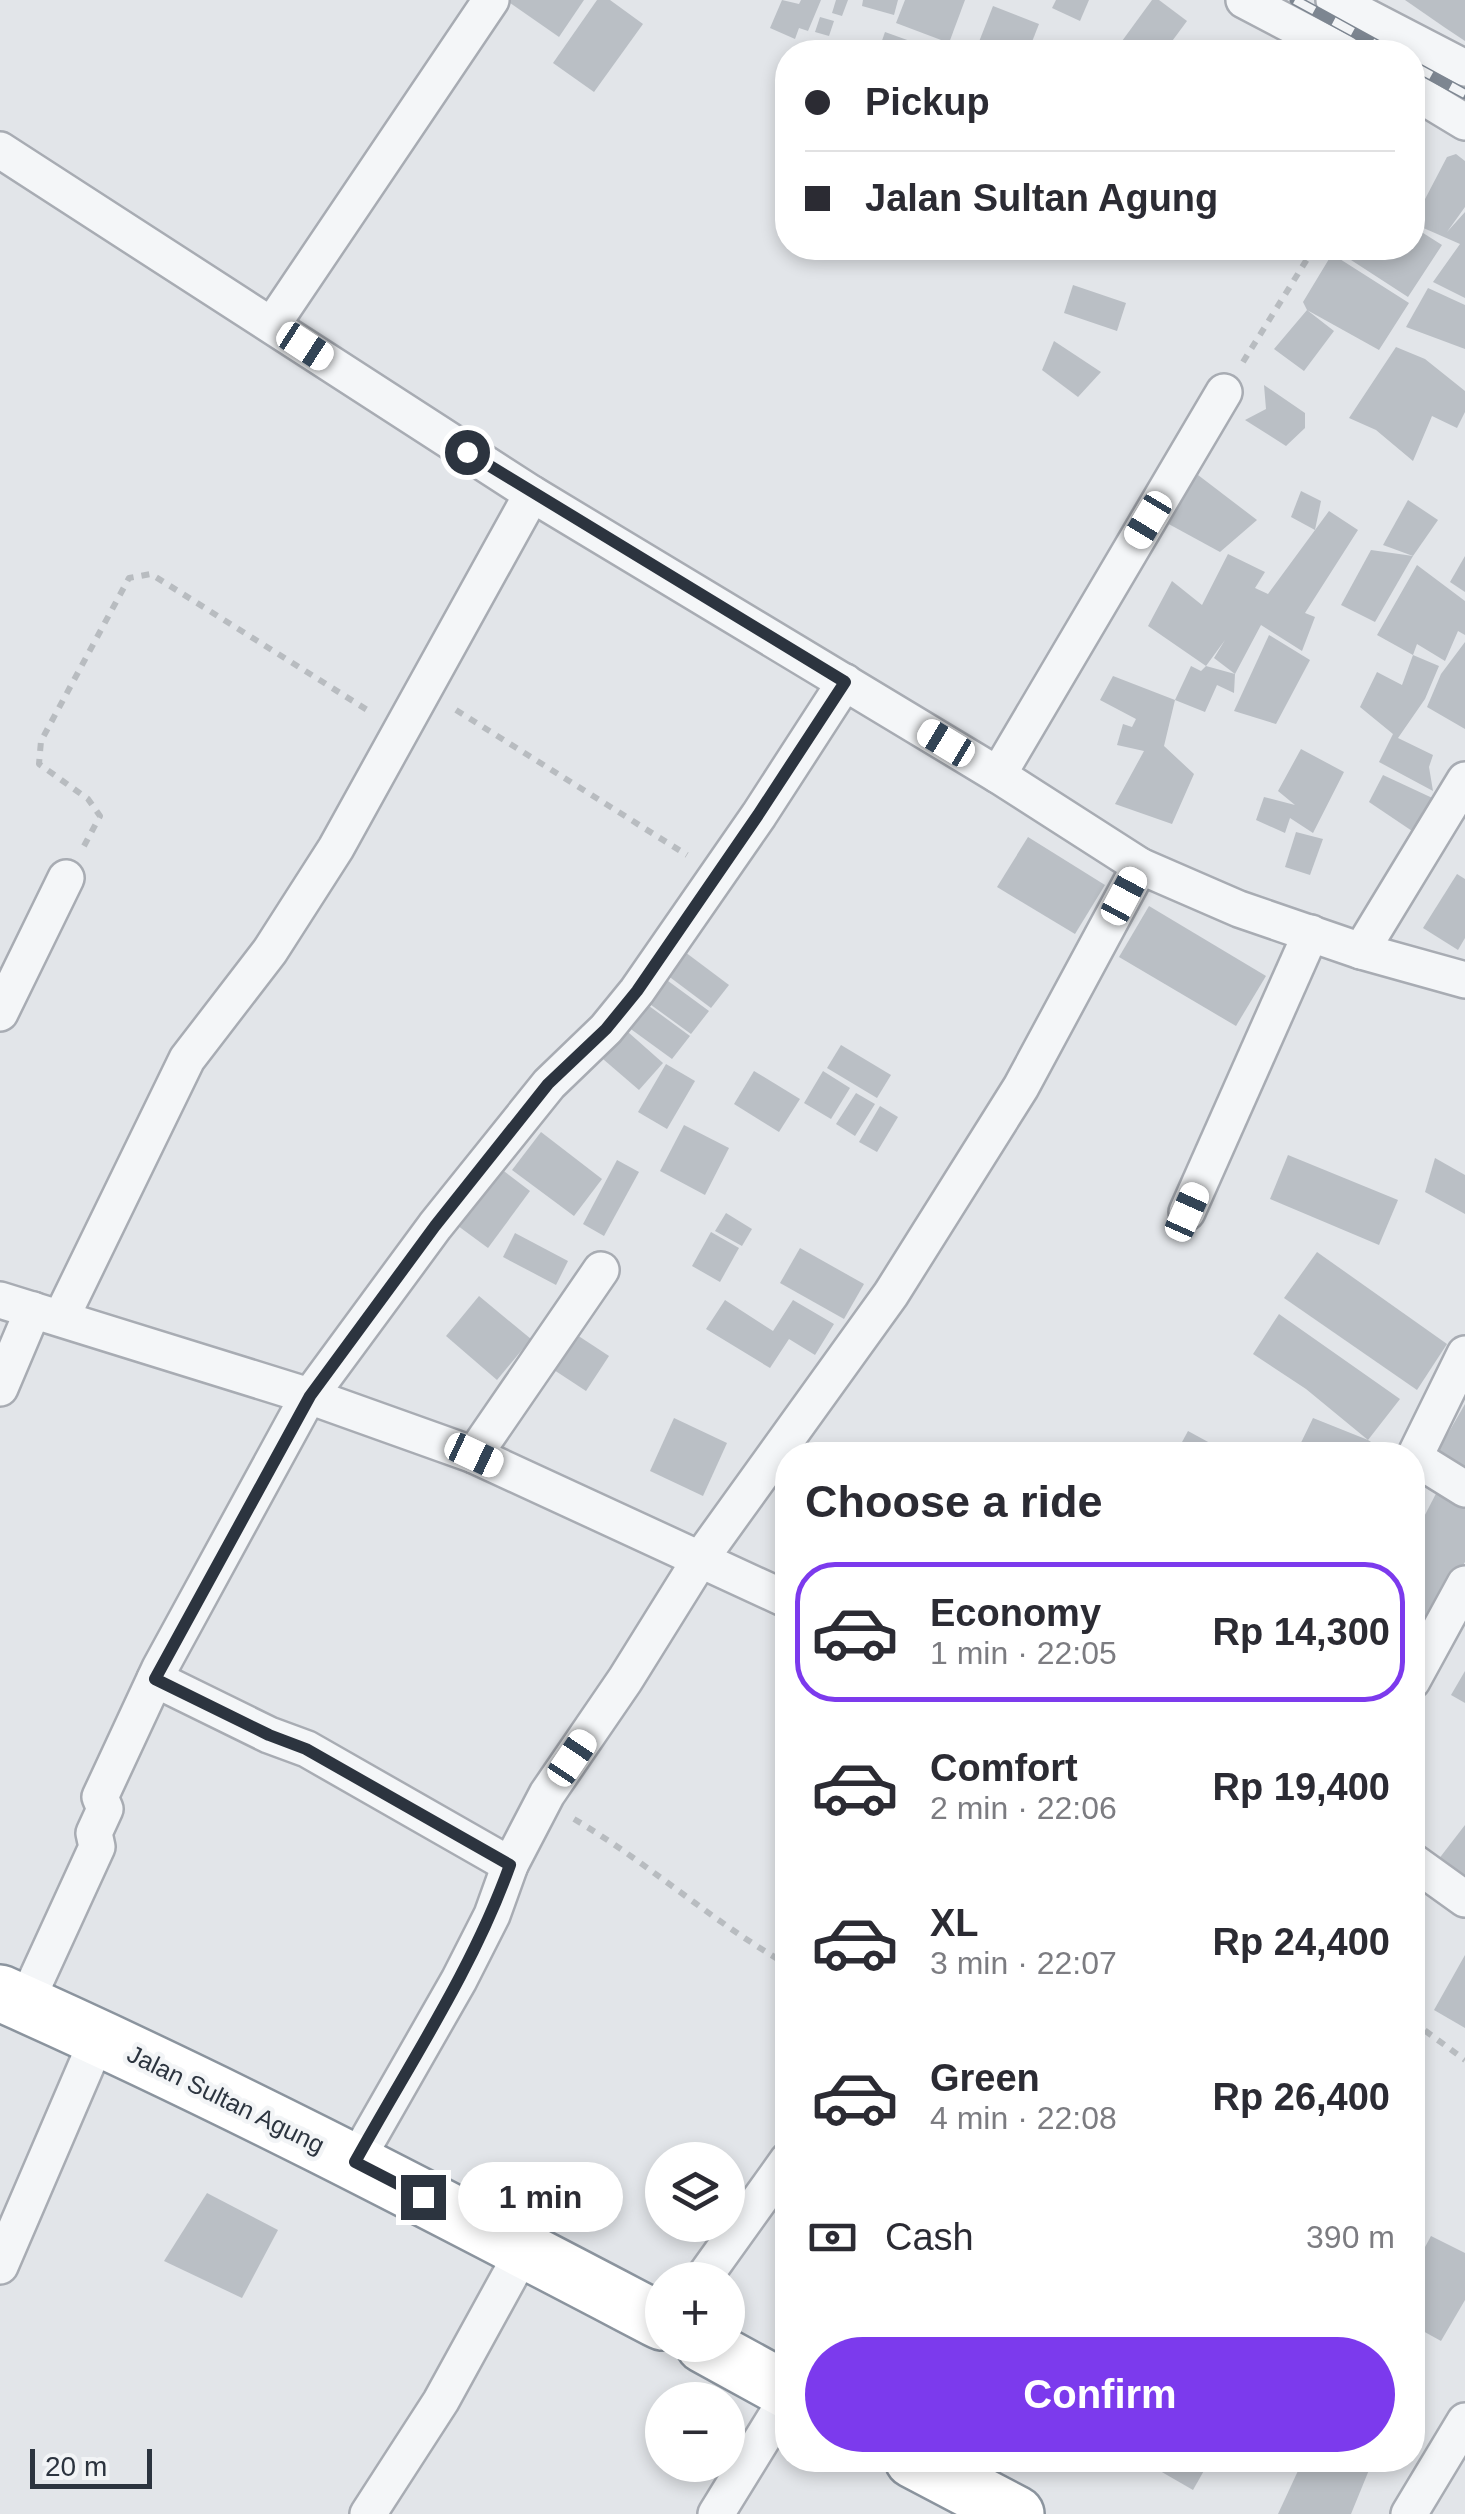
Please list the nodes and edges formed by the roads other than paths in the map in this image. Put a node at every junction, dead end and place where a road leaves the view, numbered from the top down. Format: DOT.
graph roads {
  1 [pos="491,0"];
  2 [pos="1244,0"];
  3 [pos="1334,0"];
  4 [pos="1321,40"];
  5 [pos="1411,40"];
  6 [pos="1425,47"];
  7 [pos="1465,68"];
  8 [pos="1425,98"];
  9 [pos="1465,122"];
  10 [pos="0,150"];
  11 [pos="272,325"];
  12 [pos="1224,392"];
  13 [pos="532,494"];
  14 [pos="845,682"];
  15 [pos="998,775"];
  16 [pos="1465,780"];
  17 [pos="1140,866"];
  18 [pos="66,878"];
  19 [pos="1311,933"];
  20 [pos="1360,951"];
  21 [pos="1465,980"];
  22 [pos="0,1013"];
  23 [pos="1187,1212"];
  24 [pos="601,1270"];
  25 [pos="28,1319"];
  26 [pos="1465,1354"];
  27 [pos="0,1388"];
  28 [pos="301,1409"];
  29 [pos="785,1442"];
  30 [pos="1423,1442"];
  31 [pos="474,1455"];
  32 [pos="775,1456"];
  33 [pos="1425,1466"];
  34 [pos="1465,1488"];
  35 [pos="691,1573"];
  36 [pos="1465,1584"];
  37 [pos="775,1596"];
  38 [pos="1425,1657"];
  39 [pos="155,1679"];
  40 [pos="510,1865"];
  41 [pos="1425,1870"];
  42 [pos="1465,1899"];
  43 [pos="12,1998"];
  44 [pos="99,2036"];
  45 [pos="355,2162"];
  46 [pos="775,2178"];
  47 [pos="524,2250"];
  48 [pos="715,2262"];
  49 [pos="0,2266"];
  50 [pos="645,2313"];
  51 [pos="733,2362"];
  52 [pos="775,2386"];
  53 [pos="775,2416"];
  54 [pos="1465,2421"];
  55 [pos="936,2472"];
  56 [pos="368,2514"];
  57 [pos="716,2514"];
  58 [pos="1016,2514"];
  59 [pos="1409,2514"];
  1 -- 11 [label="street"];
  2 -- 4 [label="street"];
  3 -- 5 [label="street"];
  6 -- 7 [label="street"];
  8 -- 9 [label="street"];
  10 -- 11 [label="street"];
  11 -- 13 [label="street"];
  12 -- 15 [label="street"];
  13 -- 14 [label="street"];
  13 -- 25 [label="street"];
  14 -- 15 [label="street"];
  14 -- 28 [label="street"];
  15 -- 17 [label="street"];
  16 -- 20 [label="street"];
  17 -- 19 [label="street"];
  17 -- 29 [label="street"];
  18 -- 22 [label="street"];
  19 -- 20 [label="street"];
  19 -- 23 [label="street"];
  20 -- 21 [label="street"];
  24 -- 31 [label="street"];
  25 -- 27 [label="street"];
  25 -- 28 [label="street"];
  26 -- 30 [label="street"];
  28 -- 31 [label="street"];
  28 -- 39 [label="street"];
  31 -- 35 [label="street"];
  32 -- 35 [label="street"];
  33 -- 34 [label="street"];
  35 -- 37 [label="street"];
  35 -- 40 [label="street"];
  36 -- 38 [label="street"];
  39 -- 40 [label="street"];
  39 -- 43 [label="street"];
  40 -- 45 [label="street"];
  41 -- 42 [label="street"];
  43 -- 44 [label="highway, Jalan Sultan Agung"];
  44 -- 45 [label="highway, Jalan Sultan Agung"];
  44 -- 49 [label="street"];
  45 -- 47 [label="highway, Jalan Sultan Agung"];
  46 -- 48 [label="street"];
  47 -- 50 [label="highway, Jalan Sultan Agung"];
  47 -- 56 [label="street"];
  51 -- 52 [label="highway"];
  53 -- 57 [label="street"];
  54 -- 59 [label="street"];
  55 -- 58 [label="highway"];
}
